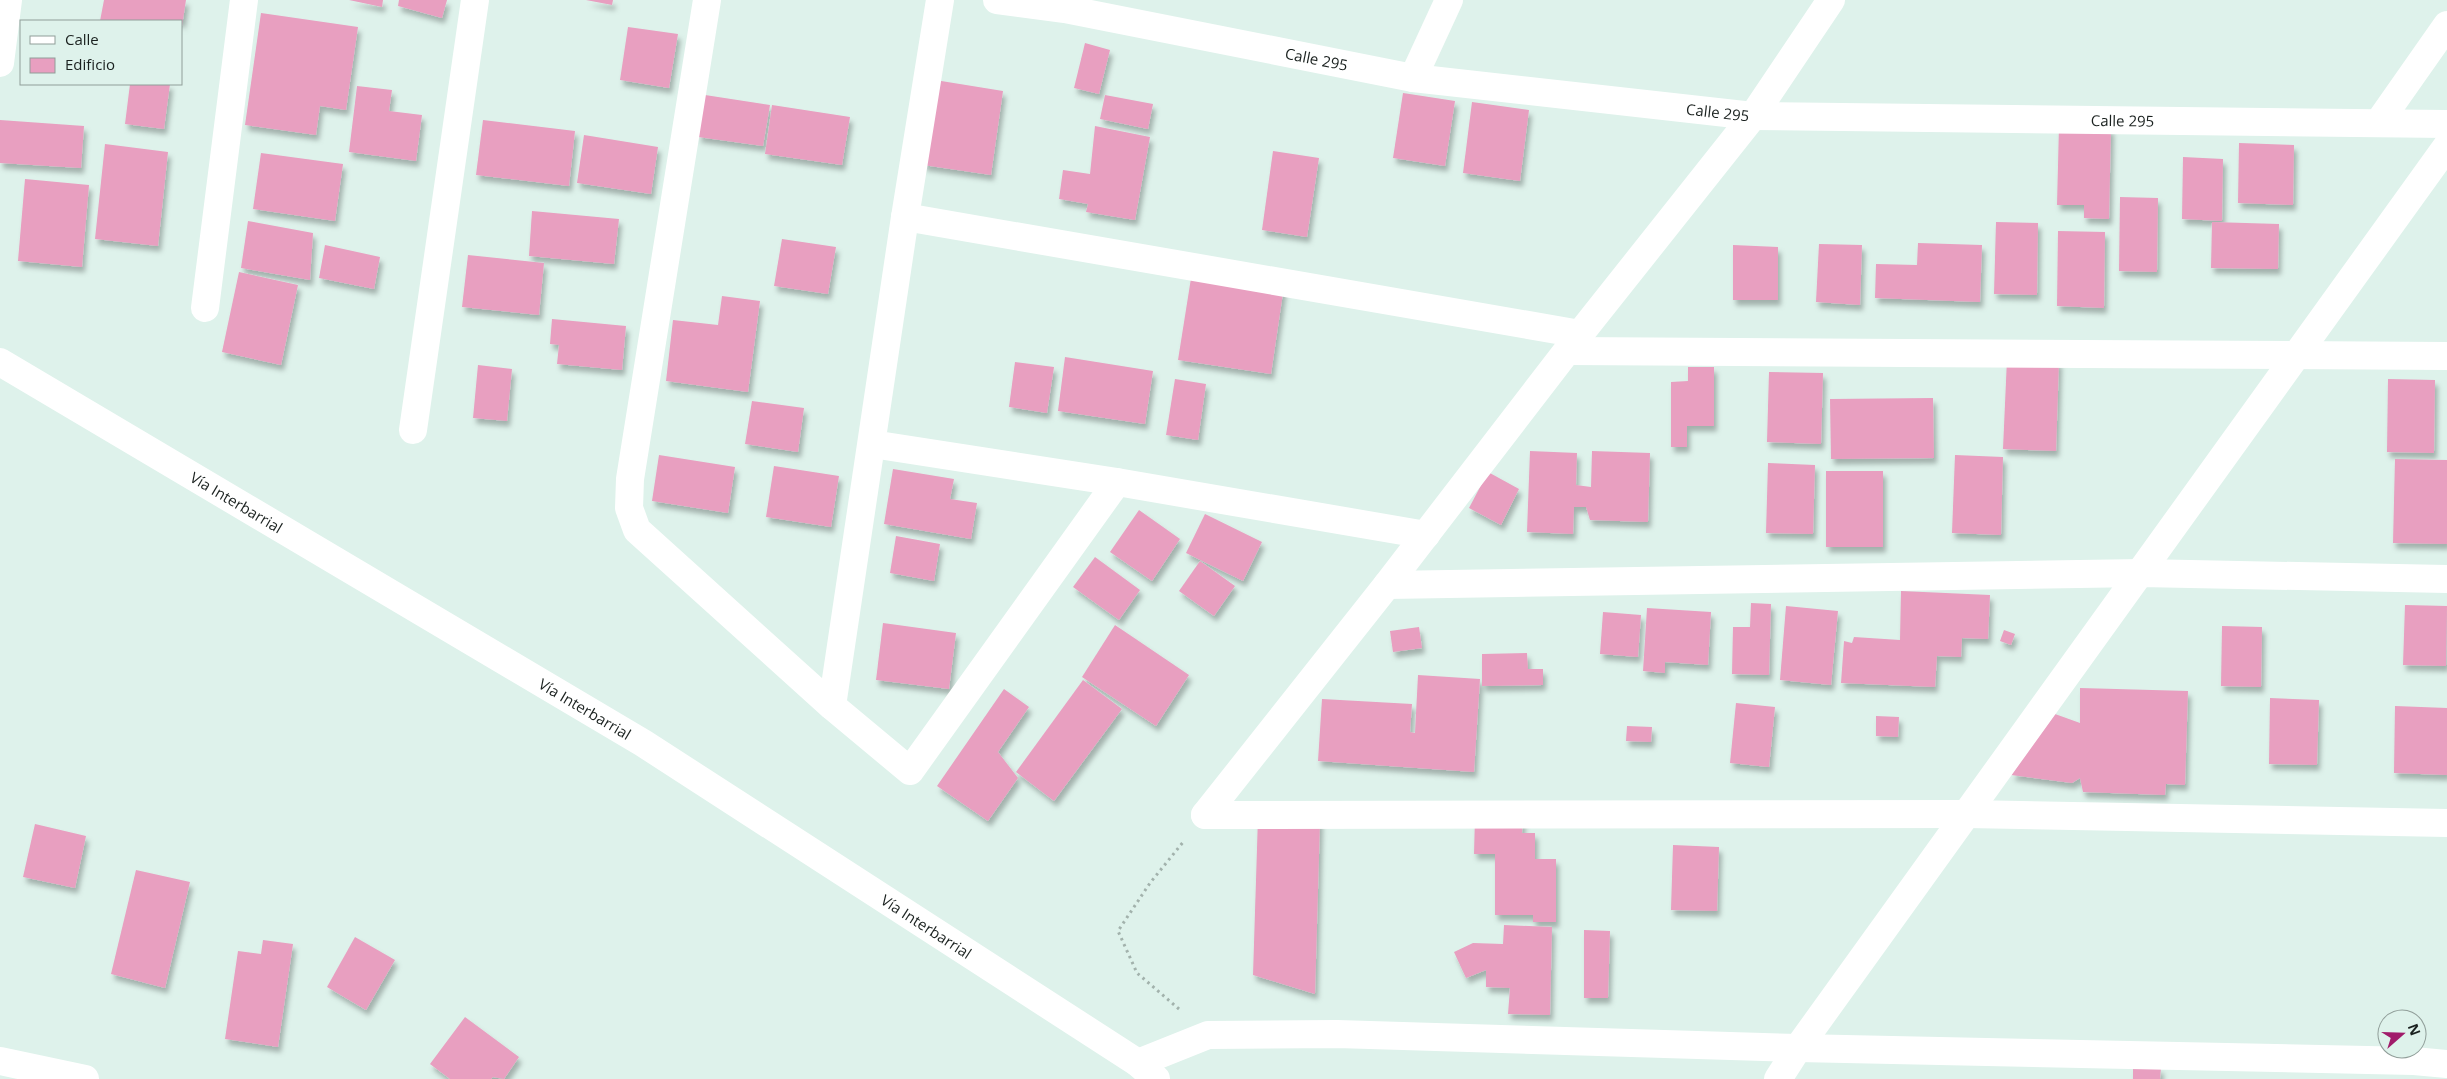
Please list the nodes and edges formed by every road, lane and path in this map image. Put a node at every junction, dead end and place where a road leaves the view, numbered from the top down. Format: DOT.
graph roads {
  1 [pos="8,0"];
  2 [pos="244,0"];
  3 [pos="475,0"];
  4 [pos="707,0"];
  5 [pos="940,0"];
  6 [pos="997,0"];
  7 [pos="1448,0"];
  8 [pos="1831,0"];
  9 [pos="1066,5"];
  10 [pos="2447,25"];
  11 [pos="0,63"];
  12 [pos="1413,78"];
  13 [pos="1753,116"];
  14 [pos="2379,122"];
  15 [pos="2447,124"];
  16 [pos="2447,146"];
  17 [pos="905,218"];
  18 [pos="205,308"];
  19 [pos="1574,342"];
  20 [pos="2297,356"];
  21 [pos="2447,356"];
  22 [pos="0,362"];
  23 [pos="412,430"];
  24 [pos="872,444"];
  25 [pos="1117,482"];
  26 [pos="1426,535"];
  27 [pos="2141,573"];
  28 [pos="2447,579"];
  29 [pos="1388,585"];
  30 [pos="832,706"];
  31 [pos="1967,814"];
  32 [pos="1205,815"];
  33 [pos="2447,823"];
  34 [pos="1208,1035"];
  35 [pos="1798,1048"];
  36 [pos="0,1061"];
  37 [pos="2447,1064"];
  38 [pos="1147,1071"];
  39 [pos="86,1079"];
  40 [pos="1778,1079"];
  1 -- 11 [label="street"];
  2 -- 18 [label="street"];
  3 -- 23 [label="street"];
  4 -- 30 [label="street"];
  5 -- 17 [label="street"];
  6 -- 9 [label="street, Calle 295"];
  7 -- 12 [label="street"];
  8 -- 13 [label="street"];
  9 -- 12 [label="street, Calle 295"];
  10 -- 14 [label="street"];
  12 -- 13 [label="street, Calle 295"];
  13 -- 14 [label="street, Calle 295"];
  13 -- 19 [label="street"];
  14 -- 15 [label="street, Calle 295"];
  16 -- 20 [label="street"];
  17 -- 19 [label="street"];
  17 -- 24 [label="street"];
  19 -- 20 [label="street"];
  19 -- 26 [label="street"];
  20 -- 21 [label="street"];
  20 -- 27 [label="street"];
  22 -- 38 [label="street, Vía Interbarrial"];
  24 -- 25 [label="street"];
  24 -- 30 [label="street"];
  25 -- 26 [label="street"];
  25 -- 30 [label="street"];
  26 -- 29 [label="street"];
  27 -- 28 [label="street"];
  27 -- 29 [label="street"];
  27 -- 31 [label="street"];
  29 -- 32 [label="street"];
  31 -- 32 [label="street"];
  31 -- 33 [label="street"];
  31 -- 35 [label="street"];
  32 -- 34 [label="path"];
  34 -- 35 [label="street"];
  34 -- 38 [label="street"];
  35 -- 37 [label="street"];
  35 -- 40 [label="street"];
  36 -- 39 [label="street"];
}
